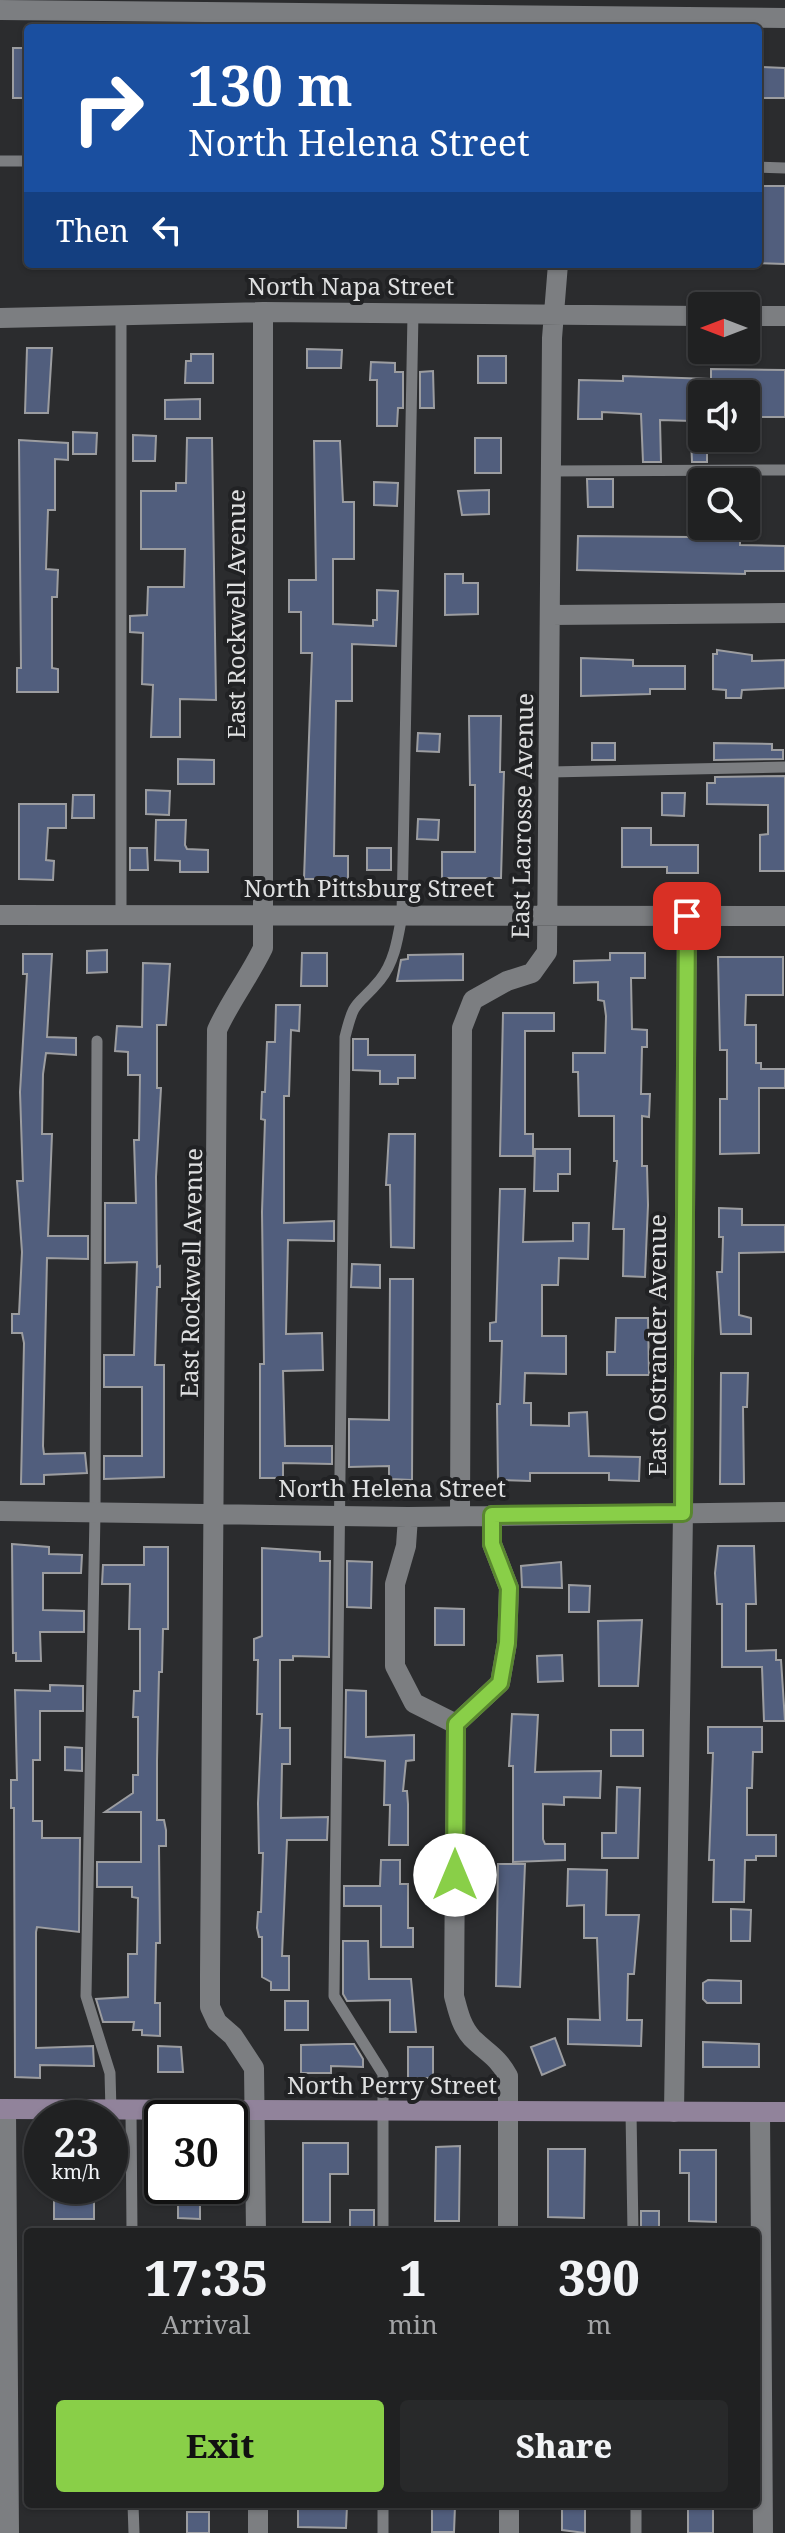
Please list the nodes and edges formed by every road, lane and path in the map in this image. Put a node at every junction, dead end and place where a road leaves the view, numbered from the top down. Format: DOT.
graph roads {
  1 [pos="0,10"];
  2 [pos="560,15"];
  3 [pos="785,18"];
  4 [pos="0,161"];
  5 [pos="24,161"];
  6 [pos="762,167"];
  7 [pos="785,168"];
  8 [pos="558,268"];
  9 [pos="263,312"];
  10 [pos="413,313"];
  11 [pos="121,315"];
  12 [pos="556,315"];
  13 [pos="688,316"];
  14 [pos="760,316"];
  15 [pos="785,316"];
  16 [pos="0,318"];
  17 [pos="785,470"];
  18 [pos="551,471"];
  19 [pos="785,613"];
  20 [pos="551,615"];
  21 [pos="785,767"];
  22 [pos="550,772"];
  23 [pos="263,914"];
  24 [pos="0,915"];
  25 [pos="121,915"];
  26 [pos="402,915"];
  27 [pos="549,916"];
  28 [pos="687,916"];
  29 [pos="785,916"];
  30 [pos="97,1041"];
  31 [pos="0,1511"];
  32 [pos="785,1512"];
  33 [pos="95,1513"];
  34 [pos="683,1513"];
  35 [pos="215,1515"];
  36 [pos="460,1515"];
  37 [pos="492,1515"];
  38 [pos="340,1516"];
  39 [pos="408,1517"];
  40 [pos="456,1724"];
  41 [pos="118,2100"];
  42 [pos="3,2109"];
  43 [pos="24,2109"];
  44 [pos="128,2111"];
  45 [pos="382,2111"];
  46 [pos="507,2111"];
  47 [pos="255,2112"];
  48 [pos="631,2112"];
  49 [pos="674,2112"];
  50 [pos="760,2112"];
  51 [pos="785,2112"];
  52 [pos="128,2188"];
  53 [pos="132,2228"];
  54 [pos="256,2228"];
  55 [pos="383,2228"];
  56 [pos="508,2228"];
  57 [pos="633,2228"];
  58 [pos="133,2508"];
  59 [pos="258,2508"];
  60 [pos="383,2508"];
  61 [pos="509,2508"];
  62 [pos="636,2508"];
  63 [pos="9,2533"];
  64 [pos="134,2533"];
  65 [pos="258,2533"];
  66 [pos="383,2533"];
  67 [pos="509,2533"];
  68 [pos="636,2533"];
  69 [pos="763,2533"];
  1 -- 2 [label="street"];
  2 -- 3 [label="street"];
  4 -- 5 [label="lane"];
  6 -- 7 [label="lane"];
  8 -- 12 [label="street, East Lacrosse Avenue"];
  9 -- 10 [label="street, North Napa Street"];
  9 -- 11 [label="street, North Napa Street"];
  9 -- 23 [label="street, East Rockwell Avenue"];
  10 -- 12 [label="street, North Napa Street"];
  10 -- 26 [label="lane"];
  11 -- 16 [label="street, North Napa Street"];
  11 -- 25 [label="lane"];
  12 -- 13 [label="street, North Napa Street"];
  12 -- 18 [label="street, East Lacrosse Avenue"];
  14 -- 15 [label="street"];
  17 -- 18 [label="lane"];
  18 -- 20 [label="street, East Lacrosse Avenue"];
  19 -- 20 [label="street"];
  20 -- 22 [label="street, East Lacrosse Avenue"];
  21 -- 22 [label="lane"];
  22 -- 27 [label="street, East Lacrosse Avenue"];
  23 -- 25 [label="street, North Pittsburg Street"];
  23 -- 26 [label="street, North Pittsburg Street"];
  23 -- 35 [label="street, East Rockwell Avenue"];
  24 -- 25 [label="street, North Pittsburg Street"];
  26 -- 27 [label="street, North Pittsburg Street"];
  26 -- 38 [label="lane"];
  27 -- 28 [label="street, North Pittsburg Street"];
  27 -- 36 [label="street, East Lacrosse Avenue"];
  28 -- 29 [label="street, North Pittsburg Street"];
  28 -- 34 [label="street, East Ostrander Avenue"];
  30 -- 33 [label="lane"];
  31 -- 33 [label="street, North Helena Street"];
  32 -- 34 [label="street, North Helena Street"];
  33 -- 35 [label="street, North Helena Street"];
  33 -- 41 [label="lane"];
  34 -- 37 [label="street, North Helena Street"];
  34 -- 49 [label="street, East Ostrander Avenue"];
  35 -- 38 [label="street, North Helena Street"];
  35 -- 47 [label="street, East Rockwell Avenue"];
  36 -- 37 [label="street, North Helena Street"];
  36 -- 39 [label="street, North Helena Street"];
  37 -- 40 [label="street"];
  38 -- 39 [label="street, North Helena Street"];
  38 -- 45 [label="lane"];
  39 -- 40 [label="street"];
  40 -- 46 [label="street"];
  42 -- 43 [label="street, North Perry Street"];
  42 -- 63 [label="street"];
  44 -- 47 [label="street, North Perry Street"];
  45 -- 46 [label="street, North Perry Street"];
  45 -- 47 [label="street, North Perry Street"];
  45 -- 55 [label="lane"];
  46 -- 48 [label="street, North Perry Street"];
  46 -- 56 [label="street"];
  47 -- 54 [label="street, East Rockwell Avenue"];
  48 -- 49 [label="street, North Perry Street"];
  48 -- 57 [label="lane"];
  49 -- 50 [label="street, North Perry Street"];
  50 -- 51 [label="street, North Perry Street"];
  50 -- 69 [label="street"];
  52 -- 53 [label="lane"];
  58 -- 64 [label="lane"];
  59 -- 65 [label="street"];
  60 -- 66 [label="lane"];
  61 -- 67 [label="street"];
  62 -- 68 [label="lane"];
}
